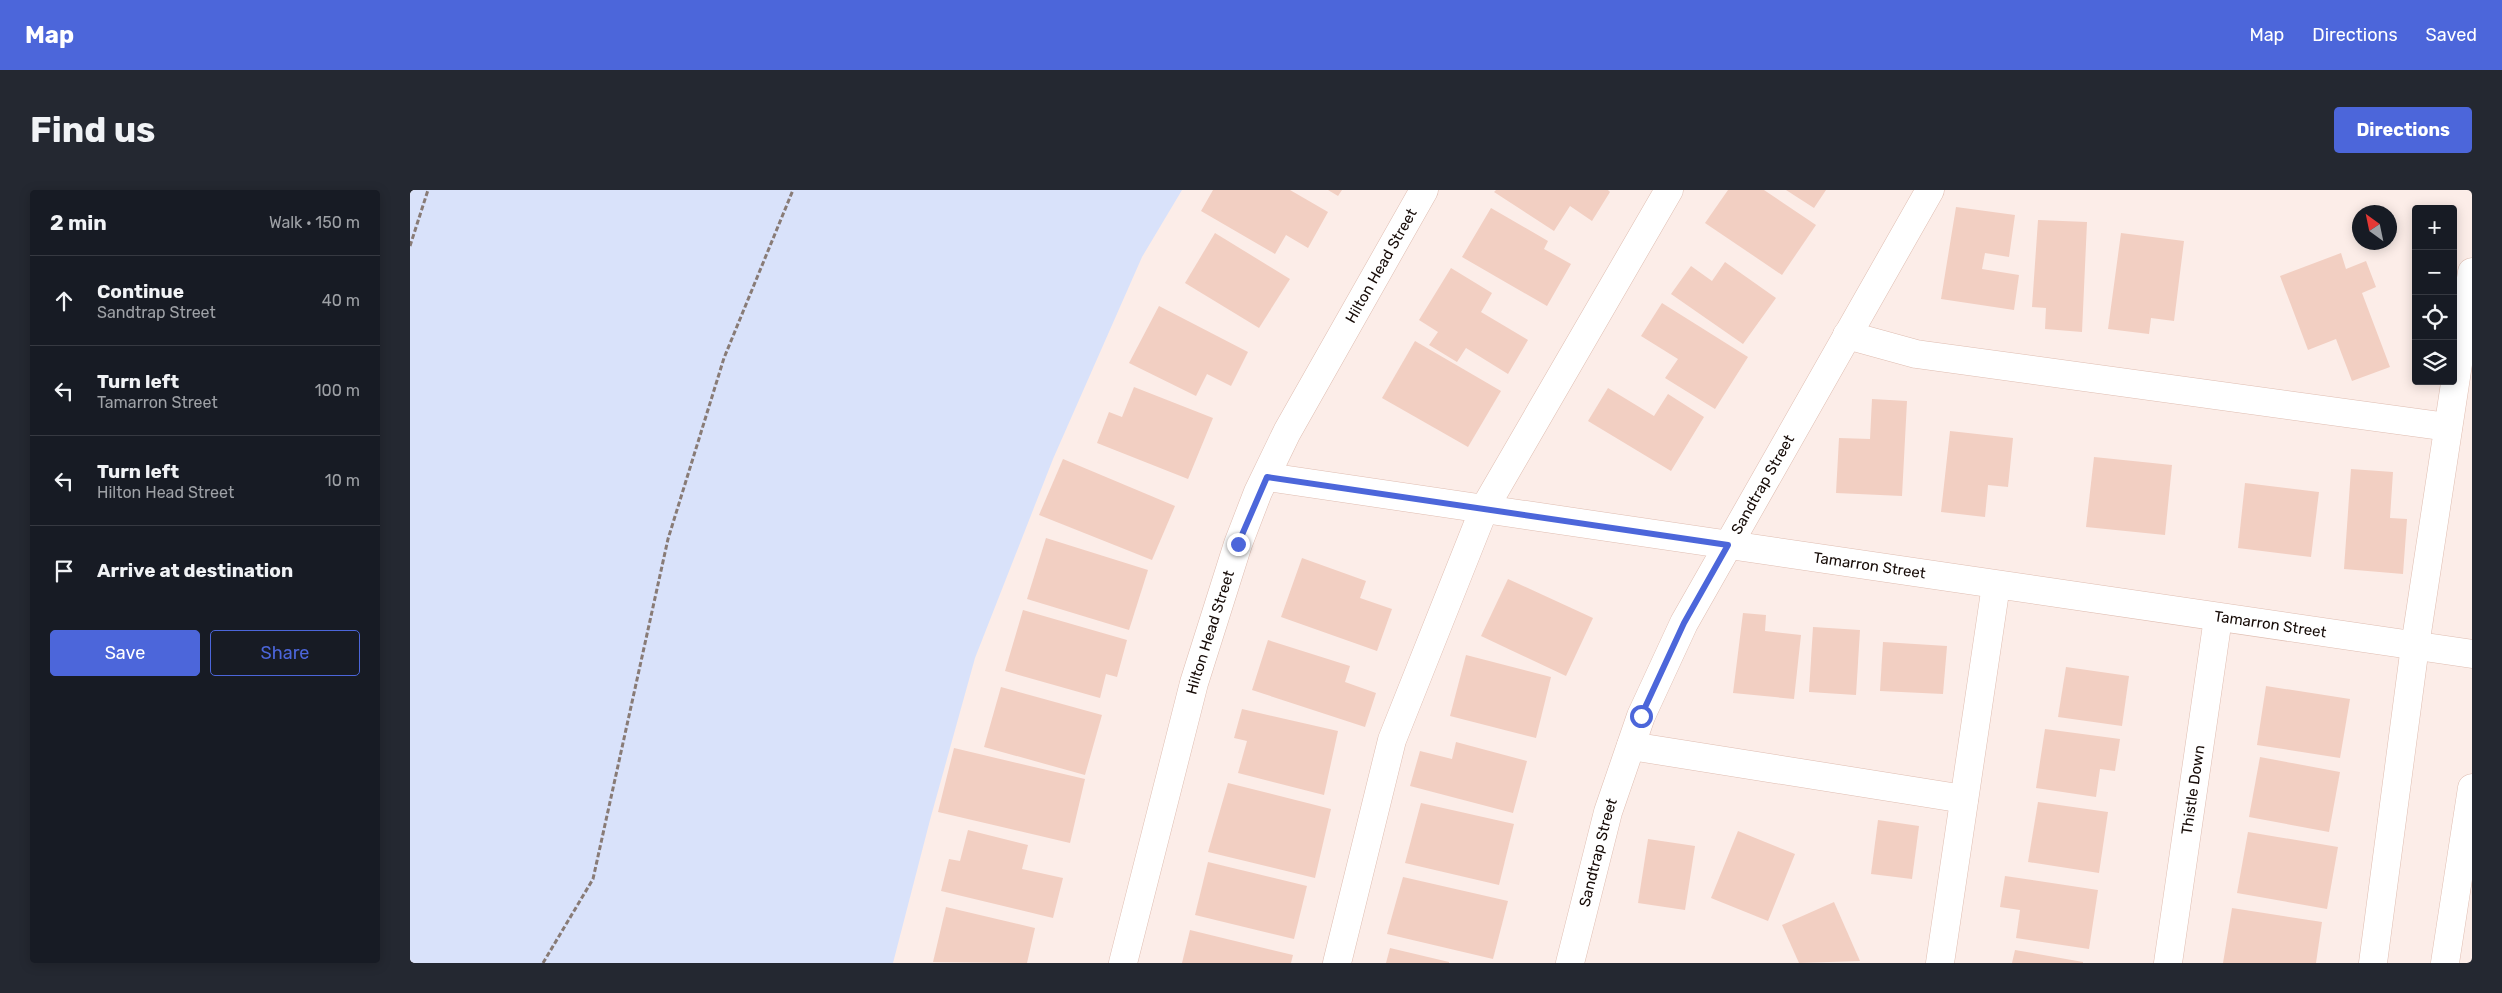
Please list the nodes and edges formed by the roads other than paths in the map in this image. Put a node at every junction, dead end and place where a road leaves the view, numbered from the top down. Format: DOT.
graph roads {
  1 [pos="1424,190"];
  2 [pos="1669,190"];
  3 [pos="1930,190"];
  4 [pos="2472,272"];
  5 [pos="1847,335"];
  6 [pos="2448,427"];
  7 [pos="1267,477"];
  8 [pos="1484,509"];
  9 [pos="1728,545"];
  10 [pos="1996,585"];
  11 [pos="2218,618"];
  12 [pos="2415,646"];
  13 [pos="2472,654"];
  14 [pos="1631,746"];
  15 [pos="2472,788"];
  16 [pos="1964,799"];
  17 [pos="1123,963"];
  18 [pos="1338,963"];
  19 [pos="1570,963"];
  20 [pos="1940,963"];
  21 [pos="2168,963"];
  22 [pos="2373,963"];
  23 [pos="2445,963"];
  1 -- 7 [label="street, Hilton Head Street"];
  2 -- 8 [label="street"];
  3 -- 5 [label="street, Sandtrap Street"];
  4 -- 6 [label="street"];
  5 -- 6 [label="street"];
  5 -- 9 [label="street, Sandtrap Street"];
  6 -- 12 [label="street"];
  7 -- 8 [label="street, Tamarron Street"];
  7 -- 17 [label="street, Hilton Head Street"];
  8 -- 9 [label="street, Tamarron Street"];
  8 -- 18 [label="street"];
  9 -- 10 [label="street, Tamarron Street"];
  9 -- 14 [label="street, Sandtrap Street"];
  10 -- 11 [label="street, Tamarron Street"];
  10 -- 16 [label="street"];
  11 -- 12 [label="street, Tamarron Street"];
  11 -- 21 [label="street, Thistle Down"];
  12 -- 13 [label="street, Tamarron Street"];
  12 -- 22 [label="street"];
  14 -- 16 [label="street"];
  14 -- 19 [label="street, Sandtrap Street"];
  15 -- 23 [label="street"];
  16 -- 20 [label="street"];
}
